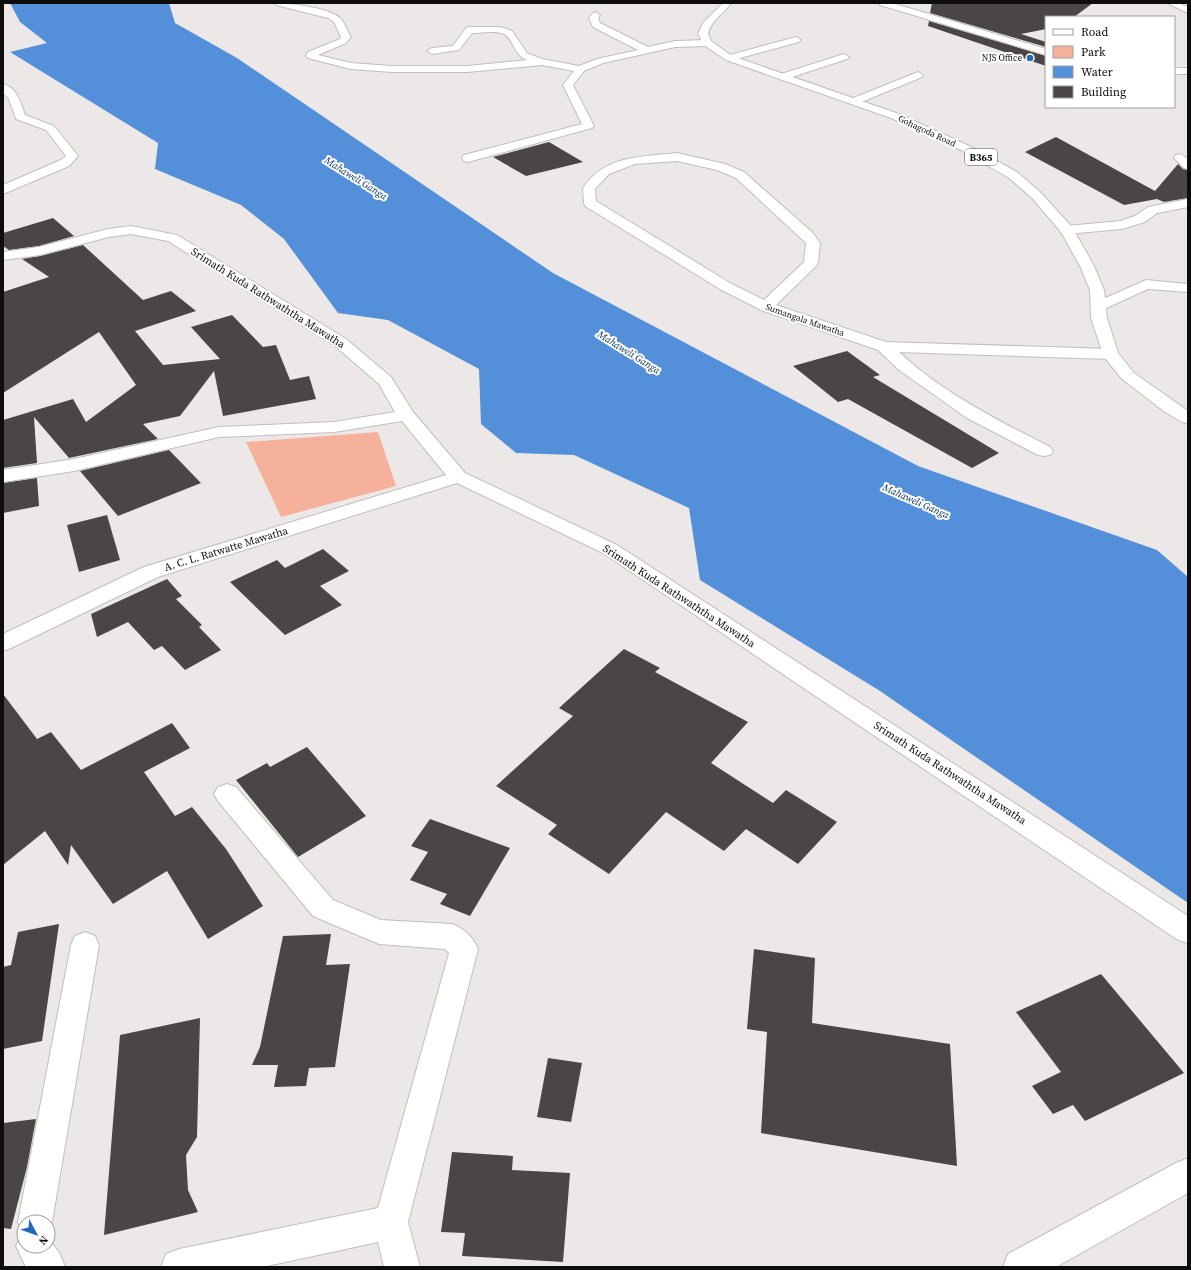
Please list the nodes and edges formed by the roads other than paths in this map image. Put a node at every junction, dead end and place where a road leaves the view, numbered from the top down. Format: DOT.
graph roads {
  1 [pos="279,3"];
  2 [pos="727,3"];
  3 [pos="883,3"];
  4 [pos="1171,3"];
  5 [pos="1188,10"];
  6 [pos="596,15"];
  7 [pos="796,40"];
  8 [pos="707,43"];
  9 [pos="646,50"];
  10 [pos="432,51"];
  11 [pos="1045,52"];
  12 [pos="844,57"];
  13 [pos="729,58"];
  14 [pos="542,62"];
  15 [pos="580,69"];
  16 [pos="1175,71"];
  17 [pos="1188,72"];
  18 [pos="918,75"];
  19 [pos="782,77"];
  20 [pos="3,87"];
  21 [pos="8,99"];
  22 [pos="855,101"];
  23 [pos="468,158"];
  24 [pos="3,190"];
  25 [pos="1188,203"];
  26 [pos="1067,230"];
  27 [pos="3,256"];
  28 [pos="1188,288"];
  29 [pos="1099,306"];
  30 [pos="766,307"];
  31 [pos="884,346"];
  32 [pos="1110,354"];
  33 [pos="406,415"];
  34 [pos="1188,418"];
  35 [pos="1044,451"];
  36 [pos="3,476"];
  37 [pos="458,478"];
  38 [pos="3,643"];
  39 [pos="227,794"];
  40 [pos="1188,931"];
  41 [pos="85,945"];
  42 [pos="1188,1175"];
  43 [pos="36,1214"];
  44 [pos="392,1222"];
  45 [pos="38,1254"];
  46 [pos="47,1267"];
  47 [pos="179,1267"];
  48 [pos="402,1267"];
  49 [pos="1021,1267"];
  1 -- 14 [label="street"];
  2 -- 8 [label="street"];
  3 -- 11 [label="street"];
  4 -- 5 [label="street"];
  6 -- 9 [label="street"];
  7 -- 13 [label="street"];
  8 -- 9 [label="street"];
  8 -- 13 [label="street, Gohagoda Road / B365"];
  9 -- 15 [label="street"];
  10 -- 14 [label="street"];
  12 -- 19 [label="street"];
  13 -- 19 [label="street, Gohagoda Road / B365"];
  14 -- 15 [label="street"];
  15 -- 23 [label="street"];
  16 -- 17 [label="street"];
  18 -- 22 [label="street"];
  19 -- 22 [label="street, Gohagoda Road / B365"];
  20 -- 21 [label="street"];
  21 -- 24 [label="street"];
  22 -- 26 [label="street, Gohagoda Road / B365"];
  25 -- 26 [label="street"];
  26 -- 29 [label="street, Gohagoda Road / B365"];
  27 -- 33 [label="street, Srimath Kuda Rathwaththa Mawatha"];
  28 -- 29 [label="street"];
  29 -- 32 [label="street, Gohagoda Road / B365"];
  30 -- 30 [label="street, Sumangala Mawatha"];
  30 -- 31 [label="street, Sumangala Mawatha"];
  31 -- 32 [label="street, Sumangala Mawatha"];
  31 -- 35 [label="street"];
  32 -- 34 [label="street, Gohagoda Road / B365"];
  33 -- 36 [label="street"];
  33 -- 37 [label="street, Srimath Kuda Rathwaththa Mawatha"];
  37 -- 38 [label="street, A. C. L. Ratwatte Mawatha"];
  37 -- 40 [label="street, Srimath Kuda Rathwaththa Mawatha"];
  39 -- 44 [label="street"];
  41 -- 43 [label="street"];
  42 -- 49 [label="street"];
  44 -- 47 [label="street"];
  44 -- 48 [label="street"];
  45 -- 46 [label="street"];
}
